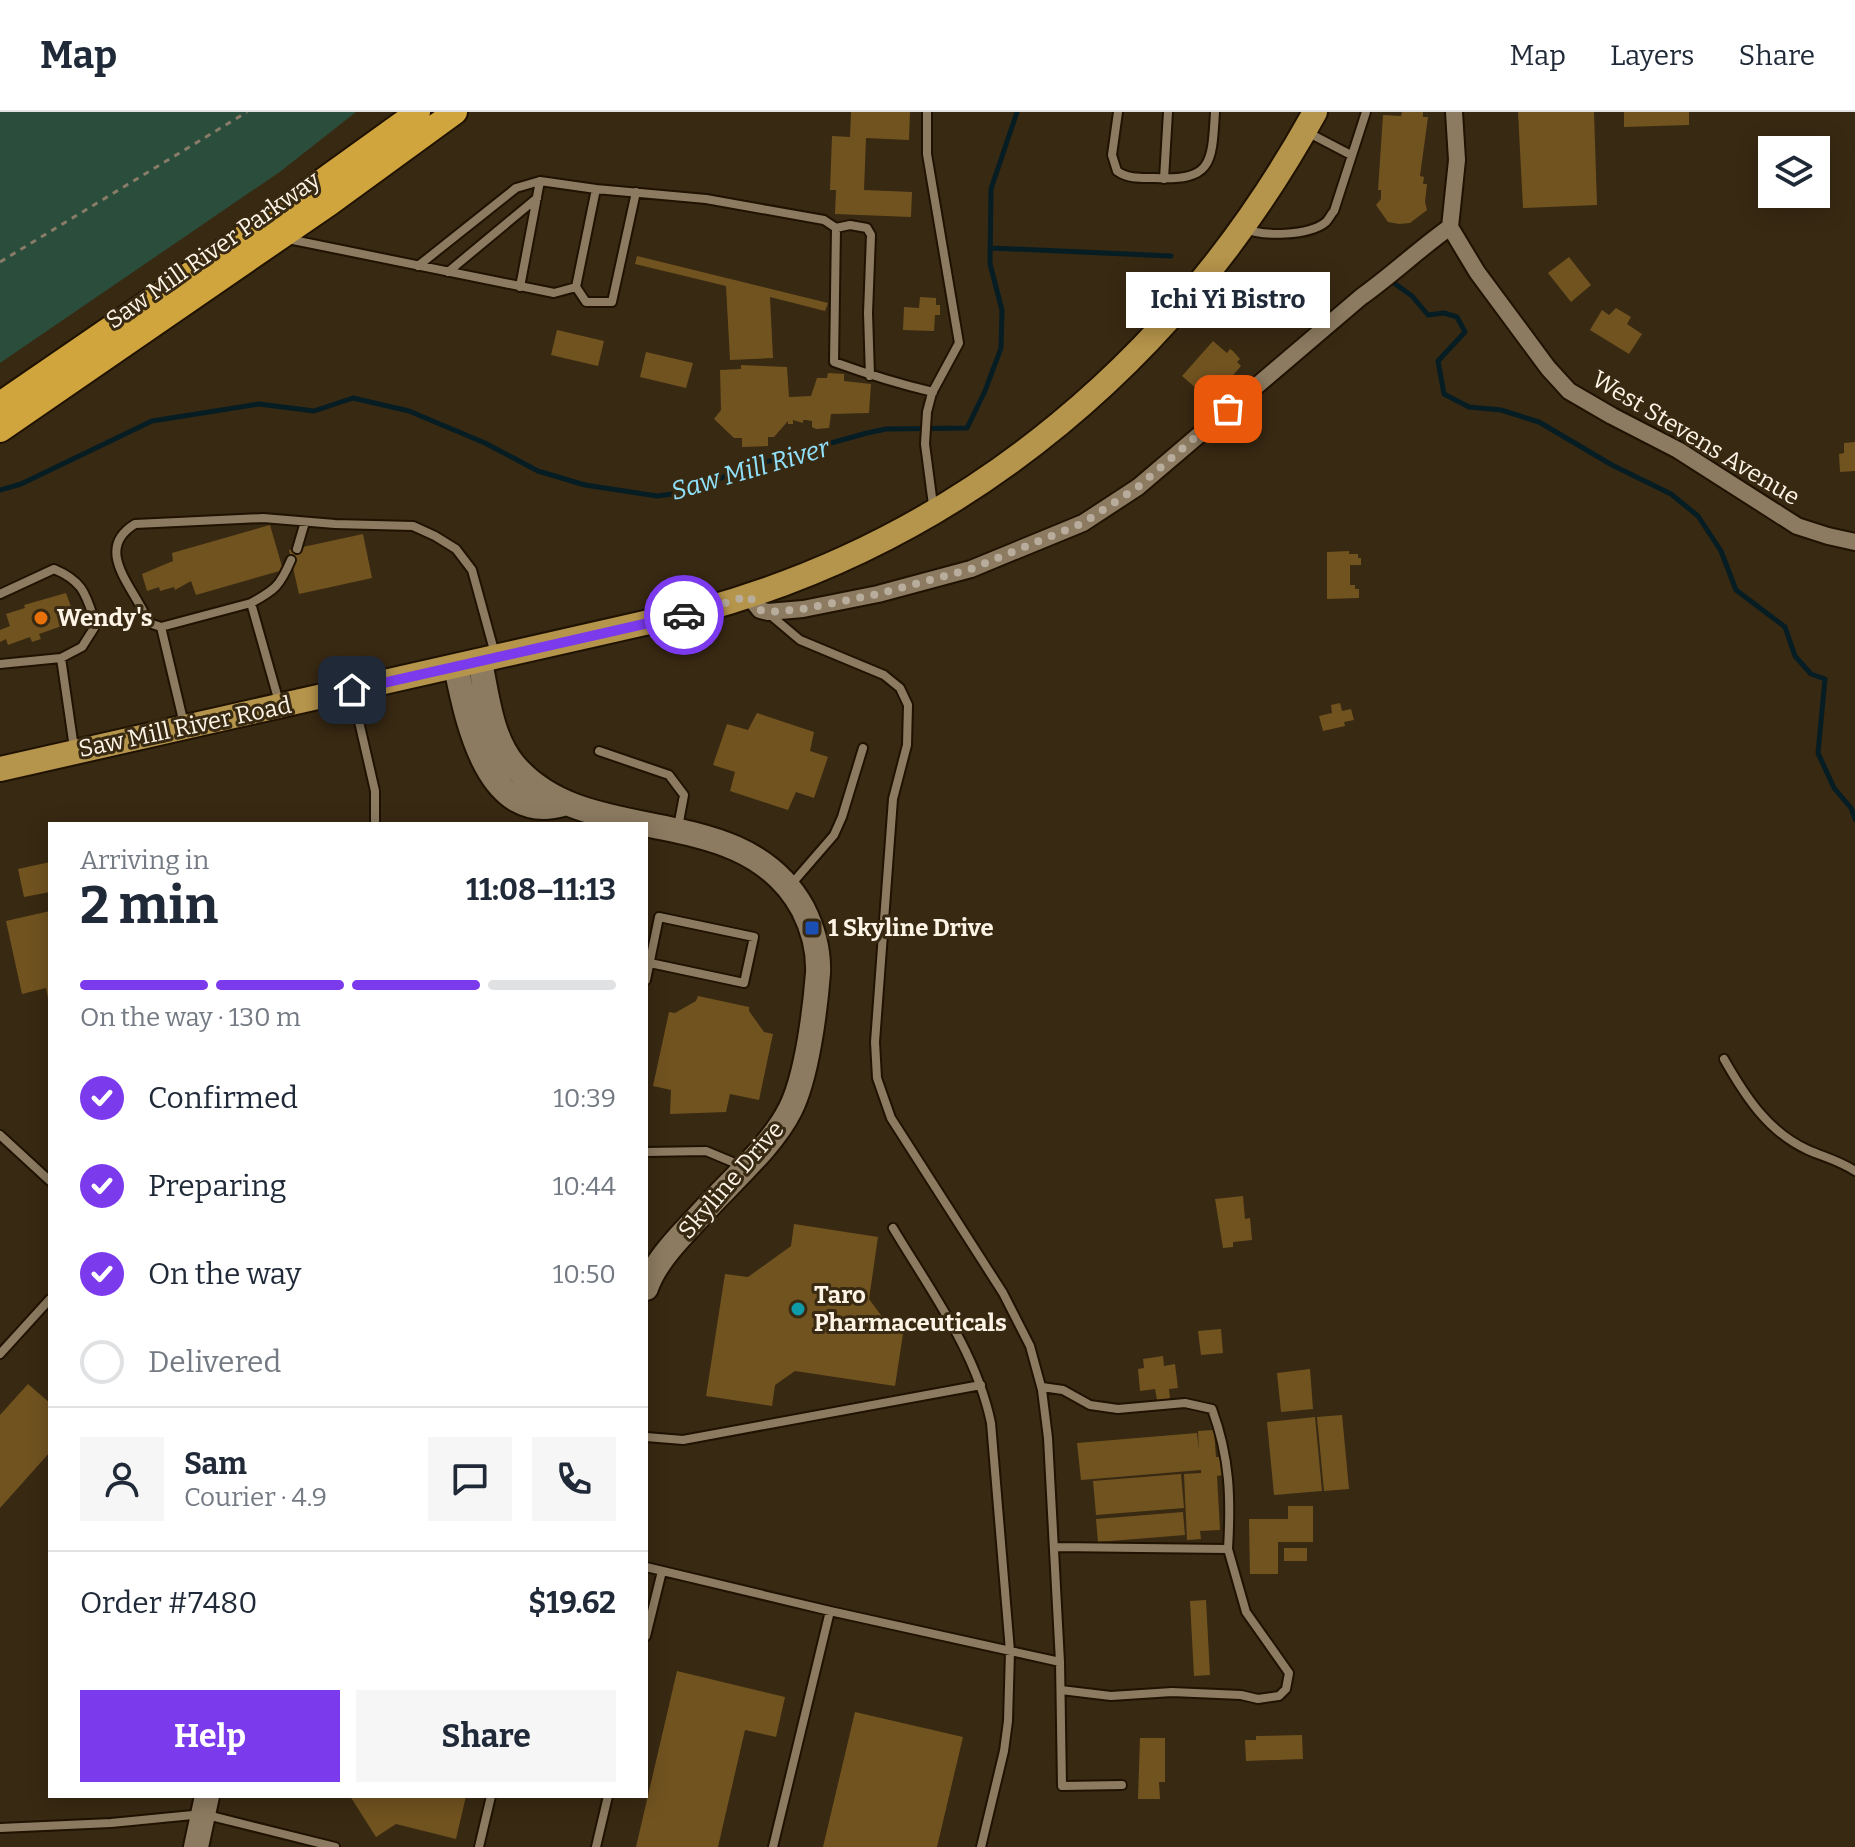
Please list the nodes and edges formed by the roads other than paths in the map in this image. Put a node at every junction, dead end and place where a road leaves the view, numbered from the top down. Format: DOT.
graph roads {
  1 [pos="418,112"];
  2 [pos="455,112"];
  3 [pos="927,112"];
  4 [pos="1118,112"];
  5 [pos="1168,112"];
  6 [pos="1215,112"];
  7 [pos="1366,112"];
  8 [pos="1454,112"];
  9 [pos="1310,121"];
  10 [pos="1351,155"];
  11 [pos="1164,179"];
  12 [pos="540,181"];
  13 [pos="596,189"];
  14 [pos="636,192"];
  15 [pos="537,198"];
  16 [pos="1450,227"];
  17 [pos="836,228"];
  18 [pos="1243,228"];
  19 [pos="280,238"];
  20 [pos="418,266"];
  21 [pos="448,272"];
  22 [pos="520,287"];
  23 [pos="576,287"];
  24 [pos="870,376"];
  25 [pos="933,392"];
  26 [pos="0,404"];
  27 [pos="0,430"];
  28 [pos="935,513"];
  29 [pos="305,522"];
  30 [pos="1855,542"];
  31 [pos="297,549"];
  32 [pos="291,560"];
  33 [pos="0,594"];
  34 [pos="251,603"];
  35 [pos="759,604"];
  36 [pos="161,627"];
  37 [pos="61,658"];
  38 [pos="477,662"];
  39 [pos="0,664"];
  40 [pos="352,690"];
  41 [pos="280,706"];
  42 [pos="185,727"];
  43 [pos="863,748"];
  44 [pos="599,751"];
  45 [pos="74,752"];
  46 [pos="0,769"];
  47 [pos="375,822"];
  48 [pos="639,822"];
  49 [pos="648,824"];
  50 [pos="677,831"];
  51 [pos="789,887"];
  52 [pos="650,963"];
  53 [pos="648,972"];
  54 [pos="1724,1059"];
  55 [pos="0,1135"];
  56 [pos="648,1152"];
  57 [pos="745,1167"];
  58 [pos="1855,1171"];
  59 [pos="48,1179"];
  60 [pos="893,1228"];
  61 [pos="648,1284"];
  62 [pos="48,1301"];
  63 [pos="0,1354"];
  64 [pos="981,1385"];
  65 [pos="1042,1387"];
  66 [pos="648,1437"];
  67 [pos="1054,1547"];
  68 [pos="1228,1549"];
  69 [pos="648,1568"];
  70 [pos="662,1571"];
  71 [pos="830,1611"];
  72 [pos="648,1628"];
  73 [pos="1010,1651"];
  74 [pos="1060,1662"];
  75 [pos="1061,1690"];
  76 [pos="1122,1785"];
  77 [pos="491,1798"];
  78 [pos="608,1798"];
  79 [pos="205,1805"];
  80 [pos="0,1828"];
  81 [pos="196,1847"];
  82 [pos="335,1847"];
  83 [pos="479,1847"];
  84 [pos="596,1847"];
  85 [pos="773,1847"];
  86 [pos="981,1847"];
  1 -- 26 [label="highway, Saw Mill River Parkway"];
  2 -- 19 [label="highway, Saw Mill River Parkway"];
  3 -- 25 [label="lane"];
  4 -- 11 [label="lane"];
  5 -- 11 [label="lane"];
  6 -- 11 [label="lane"];
  7 -- 10 [label="lane"];
  8 -- 16 [label="street"];
  9 -- 10 [label="lane"];
  9 -- 18 [label="main road, Saw Mill River Road"];
  10 -- 18 [label="lane"];
  12 -- 13 [label="lane"];
  12 -- 15 [label="lane"];
  12 -- 20 [label="lane"];
  13 -- 14 [label="lane"];
  13 -- 23 [label="lane"];
  14 -- 17 [label="lane"];
  14 -- 23 [label="lane"];
  15 -- 21 [label="lane"];
  15 -- 22 [label="lane"];
  16 -- 30 [label="street, West Stevens Avenue"];
  16 -- 35 [label="street"];
  17 -- 24 [label="lane"];
  17 -- 24 [label="lane"];
  18 -- 28 [label="main road, Saw Mill River Road"];
  19 -- 20 [label="lane"];
  19 -- 27 [label="highway, Saw Mill River Parkway"];
  20 -- 21 [label="lane"];
  21 -- 22 [label="lane"];
  22 -- 23 [label="lane"];
  24 -- 25 [label="lane"];
  25 -- 28 [label="lane"];
  28 -- 35 [label="main road, Saw Mill River Road"];
  29 -- 31 [label="lane"];
  29 -- 36 [label="lane"];
  29 -- 38 [label="lane"];
  32 -- 34 [label="lane"];
  33 -- 37 [label="lane"];
  34 -- 36 [label="lane"];
  34 -- 41 [label="lane"];
  35 -- 38 [label="main road, Saw Mill River Road"];
  35 -- 65 [label="lane"];
  36 -- 42 [label="lane"];
  37 -- 39 [label="lane"];
  37 -- 45 [label="lane"];
  38 -- 40 [label="main road, Saw Mill River Road"];
  38 -- 48 [label="street, Skyline Drive"];
  40 -- 41 [label="main road, Saw Mill River Road"];
  40 -- 47 [label="lane"];
  41 -- 42 [label="main road, Saw Mill River Road"];
  42 -- 45 [label="main road, Saw Mill River Road"];
  43 -- 51 [label="lane"];
  44 -- 50 [label="lane"];
  45 -- 46 [label="main road, Saw Mill River Road"];
  49 -- 50 [label="street, Skyline Drive"];
  50 -- 51 [label="street, Skyline Drive"];
  51 -- 57 [label="street, Skyline Drive"];
  52 -- 52 [label="lane"];
  52 -- 53 [label="lane"];
  54 -- 58 [label="lane"];
  55 -- 59 [label="lane"];
  56 -- 57 [label="lane"];
  57 -- 61 [label="street, Skyline Drive"];
  60 -- 64 [label="lane"];
  62 -- 63 [label="lane"];
  64 -- 66 [label="lane"];
  64 -- 73 [label="lane"];
  65 -- 67 [label="lane"];
  65 -- 68 [label="lane"];
  67 -- 68 [label="lane"];
  67 -- 74 [label="lane"];
  68 -- 75 [label="lane"];
  69 -- 70 [label="lane"];
  70 -- 71 [label="lane"];
  70 -- 72 [label="lane"];
  71 -- 73 [label="lane"];
  71 -- 85 [label="lane"];
  73 -- 74 [label="lane"];
  73 -- 86 [label="lane"];
  74 -- 75 [label="lane"];
  75 -- 76 [label="lane"];
  77 -- 83 [label="lane"];
  78 -- 84 [label="lane"];
  79 -- 80 [label="lane"];
  79 -- 81 [label="street"];
  79 -- 82 [label="lane"];
}
